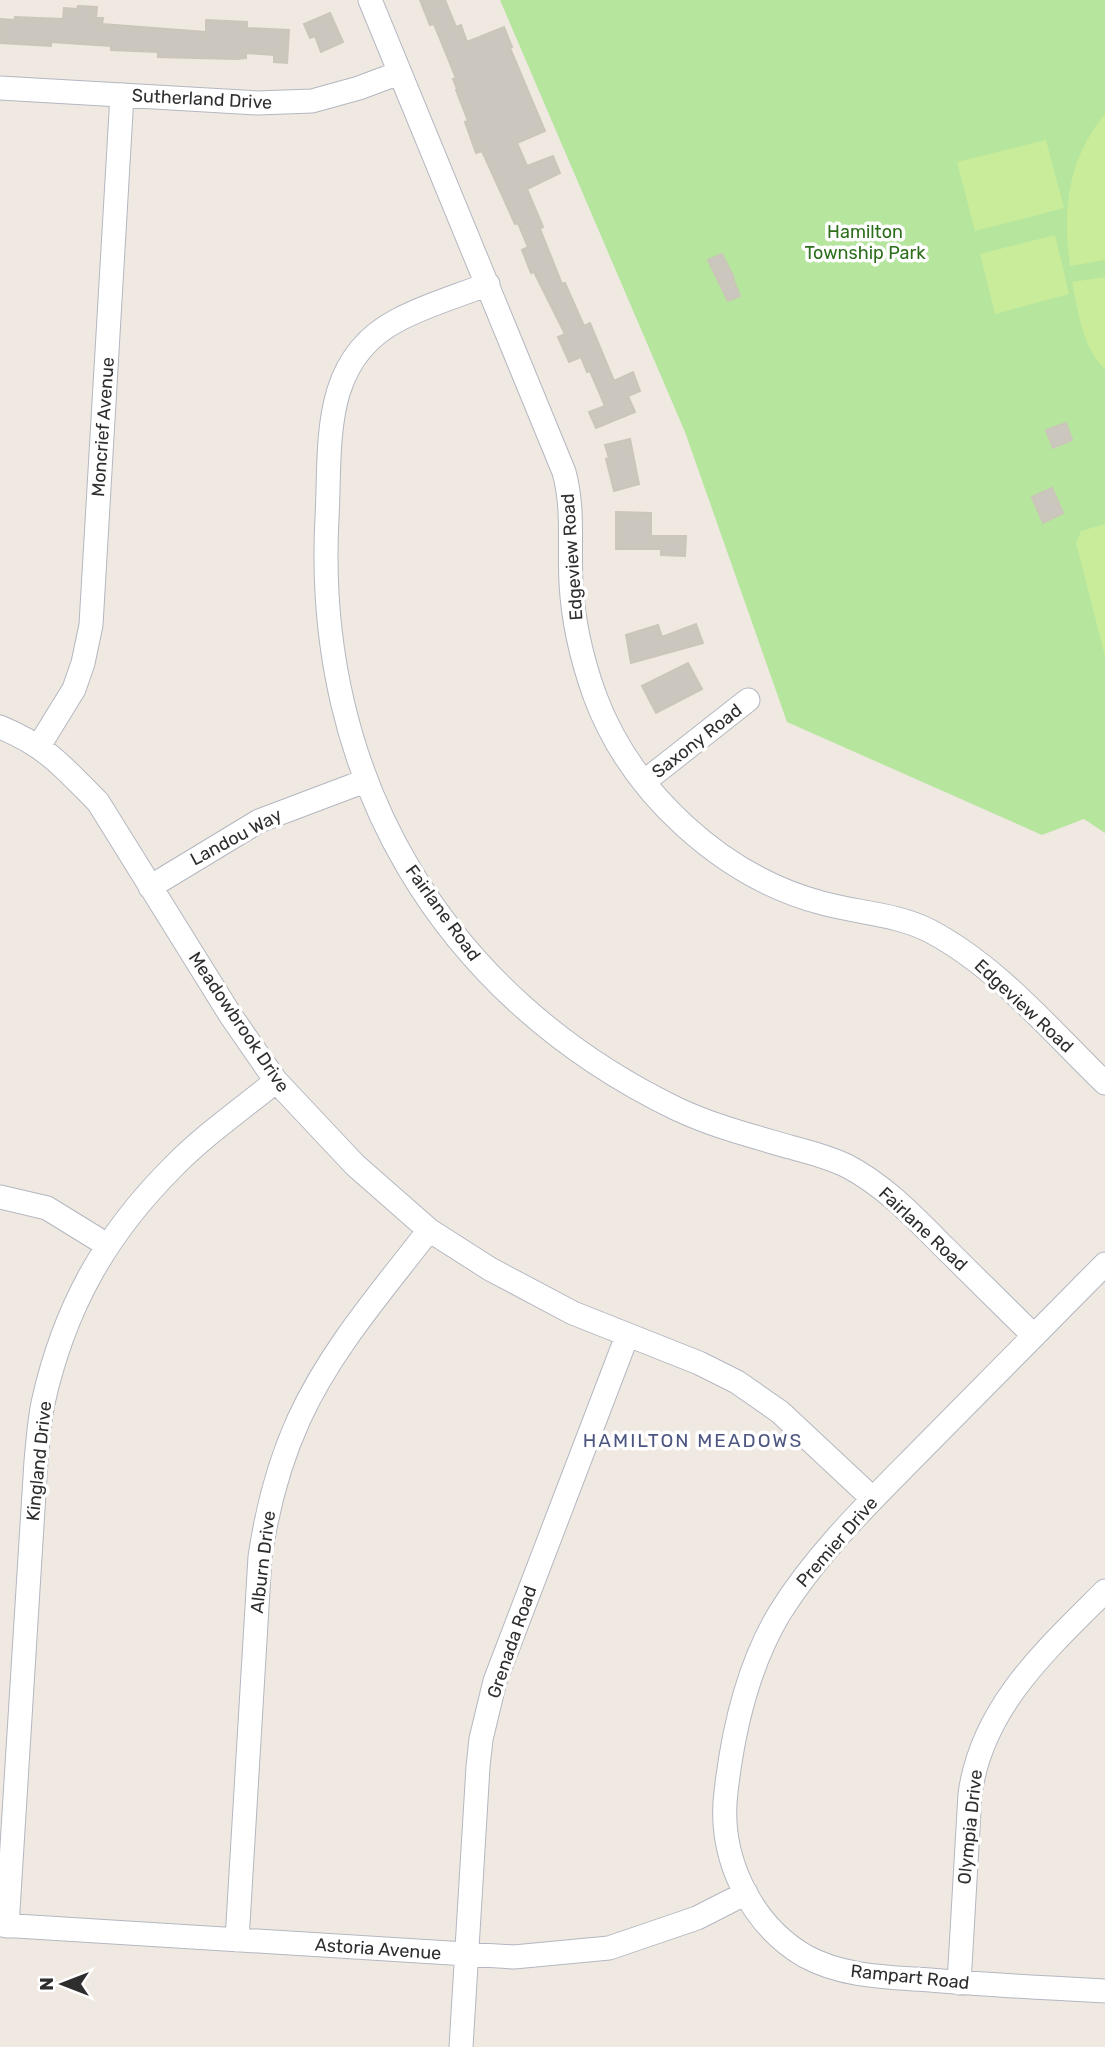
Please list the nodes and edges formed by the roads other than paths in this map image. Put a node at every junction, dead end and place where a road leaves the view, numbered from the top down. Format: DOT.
graph roads {
  1 [pos="370,0"];
  2 [pos="400,73"];
  3 [pos="0,88"];
  4 [pos="122,95"];
  5 [pos="488,284"];
  6 [pos="748,700"];
  7 [pos="0,727"];
  8 [pos="39,746"];
  9 [pos="365,781"];
  10 [pos="645,781"];
  11 [pos="150,887"];
  12 [pos="276,1081"];
  13 [pos="1105,1083"];
  14 [pos="0,1197"];
  15 [pos="429,1230"];
  16 [pos="107,1245"];
  17 [pos="1105,1264"];
  18 [pos="627,1336"];
  19 [pos="1034,1336"];
  20 [pos="873,1499"];
  21 [pos="1105,1591"];
  22 [pos="746,1893"];
  23 [pos="4,1926"];
  24 [pos="237,1940"];
  25 [pos="465,1955"];
  26 [pos="959,1983"];
  27 [pos="1105,1991"];
  28 [pos="461,2047"];
  1 -- 2 [label="street, Edgeview Road"];
  2 -- 4 [label="street, Sutherland Drive"];
  2 -- 5 [label="street, Edgeview Road"];
  3 -- 4 [label="street, Sutherland Drive"];
  4 -- 8 [label="street, Moncrief Avenue"];
  5 -- 9 [label="street, Fairlane Road"];
  5 -- 10 [label="street, Edgeview Road"];
  6 -- 10 [label="street, Saxony Road"];
  7 -- 8 [label="street, Meadowbrook Drive"];
  8 -- 11 [label="street, Meadowbrook Drive"];
  9 -- 11 [label="street, Landou Way"];
  9 -- 19 [label="street, Fairlane Road"];
  10 -- 13 [label="street, Edgeview Road"];
  11 -- 12 [label="street, Meadowbrook Drive"];
  12 -- 15 [label="street, Meadowbrook Drive"];
  12 -- 16 [label="street, Kingland Drive"];
  14 -- 16 [label="street"];
  15 -- 18 [label="street, Meadowbrook Drive"];
  15 -- 24 [label="street, Alburn Drive"];
  16 -- 23 [label="street, Kingland Drive"];
  17 -- 19 [label="street, Premier Drive"];
  18 -- 20 [label="street, Meadowbrook Drive"];
  18 -- 25 [label="street, Grenada Road"];
  19 -- 20 [label="street, Premier Drive"];
  20 -- 22 [label="street, Premier Drive"];
  21 -- 26 [label="street, Olympia Drive"];
  22 -- 25 [label="street, Astoria Avenue"];
  22 -- 26 [label="street, Rampart Road"];
  23 -- 24 [label="street, Astoria Avenue"];
  24 -- 25 [label="street, Astoria Avenue"];
  25 -- 28 [label="street, Grenada Road"];
  26 -- 27 [label="street, Rampart Road"];
}
